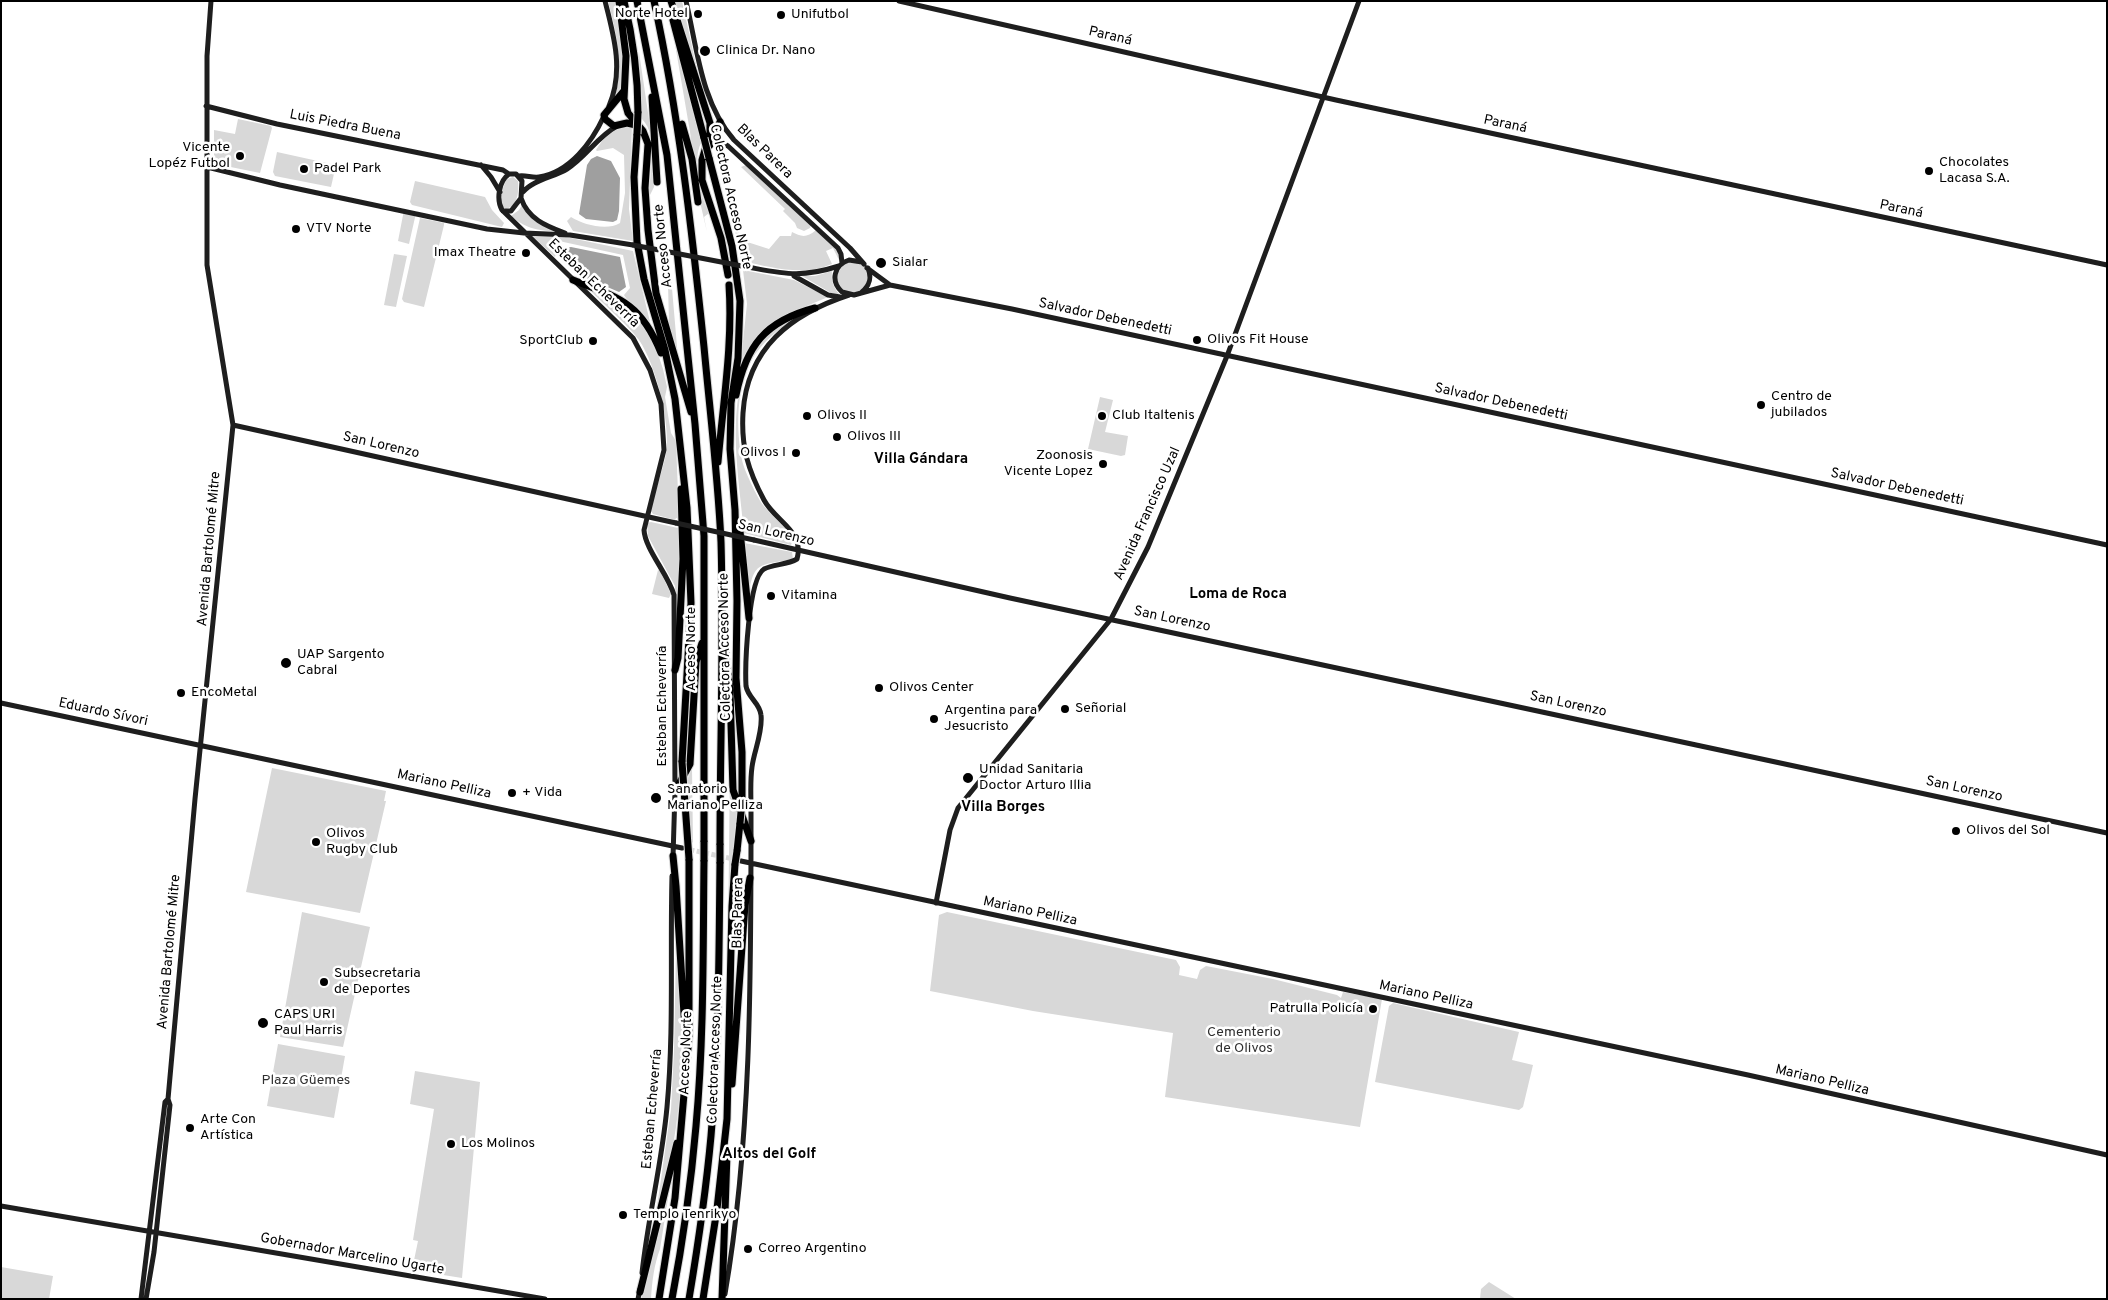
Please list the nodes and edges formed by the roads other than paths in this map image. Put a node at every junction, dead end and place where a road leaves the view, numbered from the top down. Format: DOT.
graph roads {
  1 [pos="212,1"];
  2 [pos="605,1"];
  3 [pos="619,1"];
  4 [pos="624,1"];
  5 [pos="637,1"];
  6 [pos="654,1"];
  7 [pos="669,1"];
  8 [pos="686,1"];
  9 [pos="899,1"];
  10 [pos="1359,1"];
  11 [pos="650,70"];
  12 [pos="624,92"];
  13 [pos="673,93"];
  14 [pos="1323,97"];
  15 [pos="206,106"];
  16 [pos="604,115"];
  17 [pos="720,122"];
  18 [pos="636,125"];
  19 [pos="618,126"];
  20 [pos="712,141"];
  21 [pos="706,156"];
  22 [pos="480,165"];
  23 [pos="207,167"];
  24 [pos="509,174"];
  25 [pos="519,176"];
  26 [pos="658,182"];
  27 [pos="500,192"];
  28 [pos="522,195"];
  29 [pos="698,202"];
  30 [pos="503,211"];
  31 [pos="524,233"];
  32 [pos="570,234"];
  33 [pos="840,264"];
  34 [pos="2107,265"];
  35 [pos="865,266"];
  36 [pos="728,275"];
  37 [pos="791,275"];
  38 [pos="573,280"];
  39 [pos="729,285"];
  40 [pos="890,285"];
  41 [pos="862,292"];
  42 [pos="849,295"];
  43 [pos="842,297"];
  44 [pos="815,308"];
  45 [pos="1227,356"];
  46 [pos="670,374"];
  47 [pos="731,420"];
  48 [pos="695,424"];
  49 [pos="233,425"];
  50 [pos="682,449"];
  51 [pos="717,482"];
  52 [pos="733,494"];
  53 [pos="646,517"];
  54 [pos="2107,545"];
  55 [pos="798,551"];
  56 [pos="749,618"];
  57 [pos="721,619"];
  58 [pos="1111,619"];
  59 [pos="705,636"];
  60 [pos="675,670"];
  61 [pos="1,703"];
  62 [pos="201,746"];
  63 [pos="675,791"];
  64 [pos="2107,833"];
  65 [pos="751,841"];
  66 [pos="673,846"];
  67 [pos="682,848"];
  68 [pos="672,856"];
  69 [pos="738,862"];
  70 [pos="751,863"];
  71 [pos="750,878"];
  72 [pos="936,903"];
  73 [pos="686,1070"];
  74 [pos="683,1116"];
  75 [pos="727,1119"];
  76 [pos="2107,1155"];
  77 [pos="1,1206"];
  78 [pos="153,1232"];
  79 [pos="639,1295"];
  80 [pos="141,1299"];
  81 [pos="146,1299"];
  82 [pos="545,1299"];
  83 [pos="659,1299"];
  84 [pos="672,1299"];
  85 [pos="689,1299"];
  86 [pos="703,1299"];
  87 [pos="723,1299"];
  1 -- 15 [label="street, Avenida Bartolomé Mitre"];
  2 -- 16 [label="street"];
  3 -- 12 [label="highway"];
  4 -- 46 [label="highway, Colectora Acceso Norte, bridge"];
  5 -- 11 [label="highway, Acceso Norte"];
  6 -- 13 [label="highway, Acceso Norte"];
  7 -- 21 [label="highway, Colectora Acceso Norte, bridge"];
  7 -- 21 [label="highway"];
  8 -- 17 [label="street, Blas Parera"];
  9 -- 14 [label="street, Paraná"];
  10 -- 14 [label="street, Avenida Francisco Uzal"];
  11 -- 26 [label="highway"];
  11 -- 48 [label="highway, Acceso Norte"];
  12 -- 16 [label="highway"];
  12 -- 18 [label="highway"];
  13 -- 29 [label="highway"];
  13 -- 51 [label="highway, Acceso Norte"];
  14 -- 34 [label="street, Paraná"];
  14 -- 45 [label="street, Avenida Francisco Uzal"];
  15 -- 22 [label="street, Luis Piedra Buena"];
  15 -- 23 [label="street, Avenida Bartolomé Mitre"];
  16 -- 19 [label="highway"];
  16 -- 25 [label="street"];
  17 -- 20 [label="highway"];
  17 -- 35 [label="street, Blas Parera"];
  18 -- 19 [label="highway"];
  18 -- 48 [label="highway"];
  19 -- 28 [label="street"];
  20 -- 21 [label="highway"];
  20 -- 33 [label="street, Blas Parera"];
  21 -- 36 [label="highway"];
  21 -- 47 [label="highway, Colectora Acceso Norte"];
  22 -- 24 [label="street, Luis Piedra Buena"];
  22 -- 27 [label="street"];
  23 -- 31 [label="street"];
  23 -- 49 [label="street, Avenida Bartolomé Mitre"];
  24 -- 25 [label="street, Luis Piedra Buena"];
  24 -- 27 [label="street"];
  25 -- 28 [label="street"];
  27 -- 30 [label="street"];
  28 -- 30 [label="street"];
  28 -- 32 [label="street"];
  30 -- 31 [label="street, Esteban Echeverría"];
  31 -- 32 [label="street"];
  31 -- 38 [label="street, Esteban Echeverría"];
  32 -- 37 [label="street, bridge"];
  33 -- 35 [label="street"];
  33 -- 37 [label="street"];
  33 -- 42 [label="street"];
  35 -- 40 [label="street, Salvador Debenedetti"];
  35 -- 41 [label="street"];
  37 -- 43 [label="street"];
  38 -- 46 [label="highway"];
  38 -- 53 [label="street, Esteban Echeverría"];
  39 -- 51 [label="highway"];
  40 -- 41 [label="street, Salvador Debenedetti"];
  40 -- 45 [label="street, Salvador Debenedetti"];
  41 -- 42 [label="street"];
  42 -- 43 [label="street"];
  43 -- 44 [label="street"];
  44 -- 47 [label="highway"];
  44 -- 55 [label="street"];
  45 -- 54 [label="street, Salvador Debenedetti"];
  45 -- 58 [label="street, Avenida Francisco Uzal"];
  46 -- 50 [label="highway, Colectora Acceso Norte"];
  47 -- 52 [label="highway, Colectora Acceso Norte"];
  48 -- 59 [label="highway, Acceso Norte"];
  49 -- 53 [label="street, San Lorenzo"];
  49 -- 62 [label="street, Avenida Bartolomé Mitre"];
  50 -- 60 [label="highway"];
  50 -- 73 [label="highway, Colectora Acceso Norte, bridge"];
  51 -- 57 [label="highway, Acceso Norte"];
  52 -- 56 [label="highway"];
  52 -- 69 [label="highway, Colectora Acceso Norte, bridge"];
  53 -- 55 [label="street, San Lorenzo, bridge"];
  53 -- 60 [label="street, Esteban Echeverría"];
  55 -- 56 [label="street, Blas Parera"];
  55 -- 58 [label="street, San Lorenzo"];
  56 -- 65 [label="street, Blas Parera"];
  57 -- 65 [label="highway"];
  57 -- 85 [label="highway, Acceso Norte, bridge"];
  58 -- 64 [label="street, San Lorenzo"];
  58 -- 72 [label="street, Avenida Francisco Uzal"];
  59 -- 63 [label="highway"];
  59 -- 84 [label="highway, Acceso Norte, bridge"];
  60 -- 63 [label="street, Esteban Echeverría"];
  61 -- 62 [label="street, Eduardo Sívori"];
  62 -- 66 [label="street, Mariano Pelliza"];
  62 -- 78 [label="street, Avenida Bartolomé Mitre"];
  63 -- 66 [label="street, Esteban Echeverría"];
  65 -- 70 [label="street, Blas Parera"];
  66 -- 67 [label="street, Mariano Pelliza"];
  66 -- 68 [label="street, Esteban Echeverría"];
  68 -- 73 [label="highway"];
  68 -- 79 [label="street, Esteban Echeverría"];
  69 -- 70 [label="street, Mariano Pelliza"];
  69 -- 75 [label="highway, Colectora Acceso Norte"];
  70 -- 71 [label="street, Blas Parera"];
  70 -- 72 [label="street, Mariano Pelliza"];
  71 -- 75 [label="highway"];
  71 -- 87 [label="street, Blas Parera"];
  72 -- 76 [label="street, Mariano Pelliza"];
  73 -- 74 [label="highway, Colectora Acceso Norte"];
  74 -- 79 [label="highway"];
  74 -- 83 [label="highway, Colectora Acceso Norte"];
  75 -- 86 [label="highway, Colectora Acceso Norte"];
  75 -- 87 [label="highway"];
  77 -- 78 [label="street, Gobernador Marcelino Ugarte"];
  78 -- 80 [label="street, Avenida Bartolomé Mitre"];
  78 -- 81 [label="street, Avenida Bartolomé Mitre"];
  78 -- 82 [label="street, Gobernador Marcelino Ugarte"];
}
